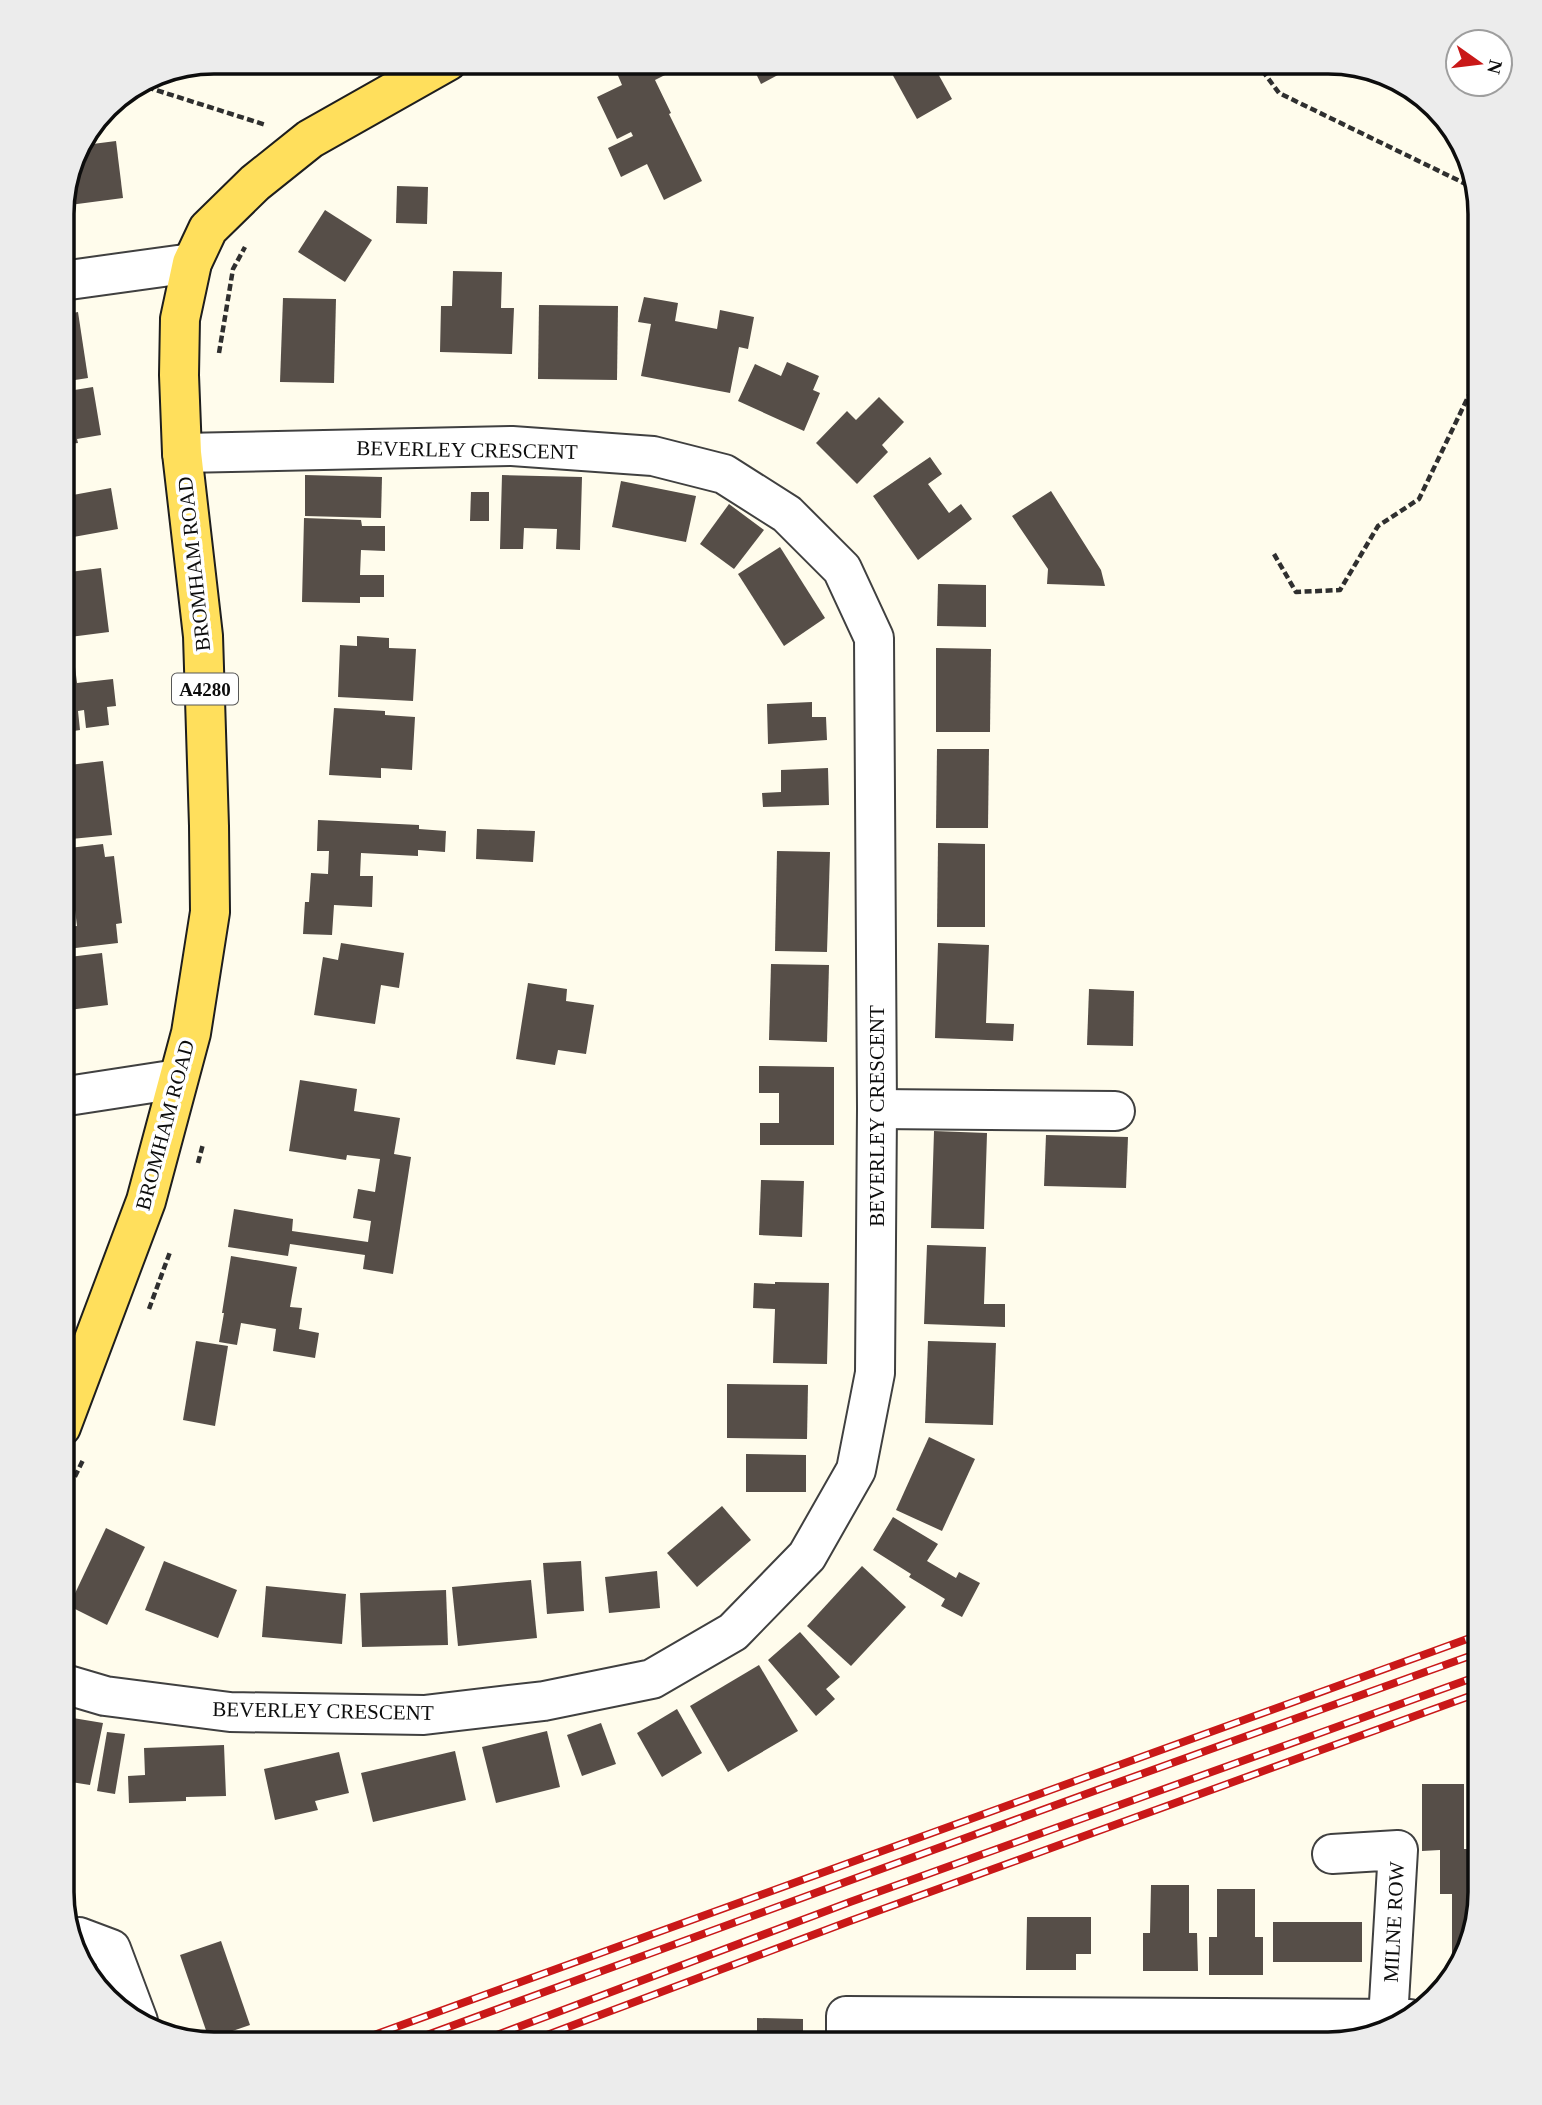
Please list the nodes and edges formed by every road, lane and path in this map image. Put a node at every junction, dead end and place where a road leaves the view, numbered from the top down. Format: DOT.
graph roads {
  1 [pos="452,74"];
  2 [pos="1265,74"];
  3 [pos="150,88"];
  4 [pos="310,139"];
  5 [pos="1465,184"];
  6 [pos="249,241"];
  7 [pos="192,263"];
  8 [pos="74,279"];
  9 [pos="219,356"];
  10 [pos="1468,397"];
  11 [pos="182,453"];
  12 [pos="1274,554"];
  13 [pos="178,1079"];
  14 [pos="74,1095"];
  15 [pos="877,1110"];
  16 [pos="1115,1111"];
  17 [pos="74,1392"];
  18 [pos="74,1687"];
  19 [pos="1332,1854"];
  20 [pos="82,1938"];
  21 [pos="132,2006"];
  22 [pos="1399,2013"];
  23 [pos="1386,2019"];
  24 [pos="846,2030"];
  1 -- 4 [label="main road, BROMHAM ROAD / A4280"];
  2 -- 5 [label="path"];
  3 -- 4 [label="path"];
  4 -- 7 [label="main road, BROMHAM ROAD / A4280"];
  6 -- 9 [label="path"];
  7 -- 8 [label="street"];
  7 -- 11 [label="main road, BROMHAM ROAD / A4280"];
  10 -- 12 [label="path"];
  11 -- 13 [label="main road, BROMHAM ROAD / A4280"];
  11 -- 15 [label="street, BEVERLEY CRESCENT"];
  13 -- 14 [label="street"];
  13 -- 17 [label="main road, BROMHAM ROAD / A4280"];
  15 -- 16 [label="street"];
  15 -- 18 [label="street, BEVERLEY CRESCENT"];
  19 -- 22 [label="street, MILNE ROW"];
  20 -- 21 [label="street"];
  23 -- 24 [label="street"];
}
